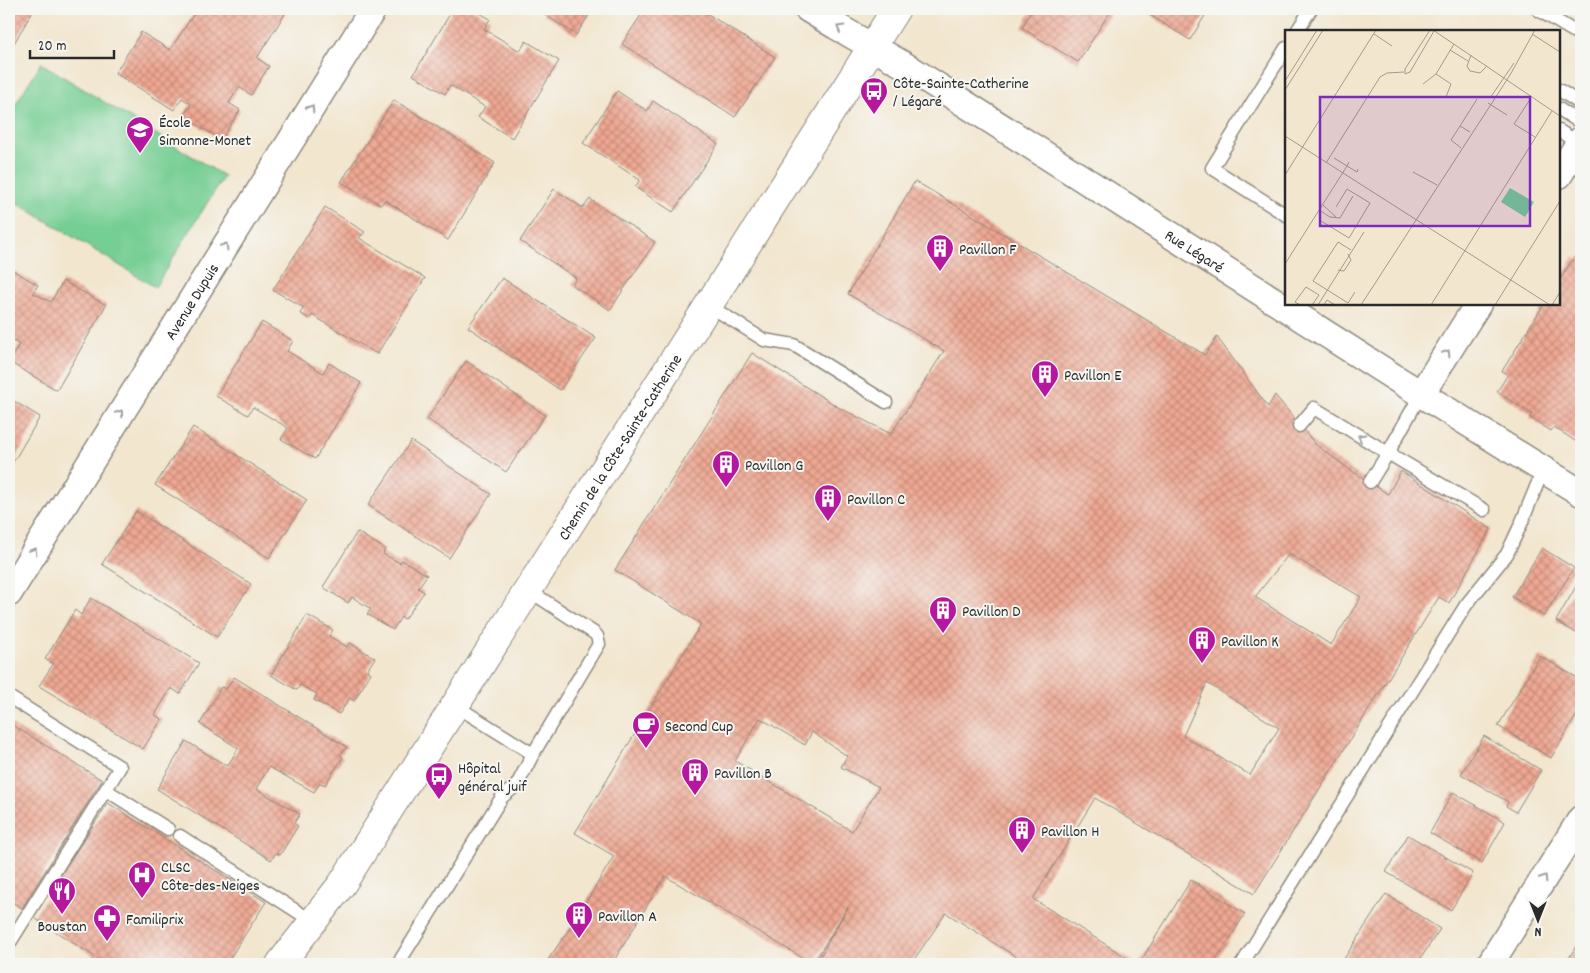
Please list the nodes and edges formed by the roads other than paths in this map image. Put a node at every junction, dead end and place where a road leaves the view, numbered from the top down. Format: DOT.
graph roads {
  1 [pos="373,9"];
  2 [pos="808,9"];
  3 [pos="896,9"];
  4 [pos="1311,9"];
  5 [pos="1537,9"];
  6 [pos="1298,30"];
  7 [pos="1580,35"];
  8 [pos="872,47"];
  9 [pos="1285,50"];
  10 [pos="1560,91"];
  11 [pos="1581,104"];
  12 [pos="1560,112"];
  13 [pos="1570,146"];
  14 [pos="1285,214"];
  15 [pos="1477,305"];
  16 [pos="708,306"];
  17 [pos="1421,394"];
  18 [pos="886,402"];
  19 [pos="1299,426"];
  20 [pos="1388,453"];
  21 [pos="1543,470"];
  22 [pos="1370,482"];
  23 [pos="1581,493"];
  24 [pos="1484,510"];
  25 [pos="528,590"];
  26 [pos="9,593"];
  27 [pos="9,697"];
  28 [pos="456,706"];
  29 [pos="533,754"];
  30 [pos="106,790"];
  31 [pos="1581,819"];
  32 [pos="168,829"];
  33 [pos="180,836"];
  34 [pos="317,924"];
  35 [pos="9,944"];
  36 [pos="401,959"];
  37 [pos="280,964"];
  38 [pos="303,964"];
  39 [pos="1242,964"];
  40 [pos="1490,964"];
  26 -- 1 [label="street, Avenue Dupuis, one-way"];
  8 -- 2 [label="street, Rue Légaré, one-way"];
  3 -- 8 [label="main road, Chemin de la Côte-Sainte-Catherine"];
  4 -- 6 [label="lane"];
  5 -- 7 [label="lane"];
  8 -- 16 [label="main road, Chemin de la Côte-Sainte-Catherine"];
  8 -- 17 [label="street, Rue Légaré"];
  9 -- 14 [label="lane"];
  10 -- 11 [label="lane"];
  12 -- 13 [label="lane"];
  17 -- 15 [label="street, one-way"];
  16 -- 18 [label="lane"];
  16 -- 25 [label="main road, Chemin de la Côte-Sainte-Catherine"];
  17 -- 20 [label="lane"];
  17 -- 21 [label="street, Rue Légaré"];
  20 -- 19 [label="lane, one-way"];
  20 -- 22 [label="lane"];
  20 -- 24 [label="lane"];
  21 -- 23 [label="street, Rue Légaré"];
  21 -- 39 [label="lane"];
  25 -- 28 [label="main road, Chemin de la Côte-Sainte-Catherine"];
  25 -- 29 [label="lane"];
  27 -- 30 [label="lane"];
  28 -- 29 [label="lane"];
  28 -- 34 [label="main road, Chemin de la Côte-Sainte-Catherine"];
  29 -- 36 [label="lane"];
  30 -- 32 [label="lane"];
  30 -- 35 [label="lane"];
  40 -- 31 [label="street, one-way"];
  33 -- 34 [label="lane"];
  34 -- 37 [label="main road, Chemin de la Côte-Sainte-Catherine"];
  34 -- 38 [label="main road, Chemin de la Côte-Sainte-Catherine"];
}
